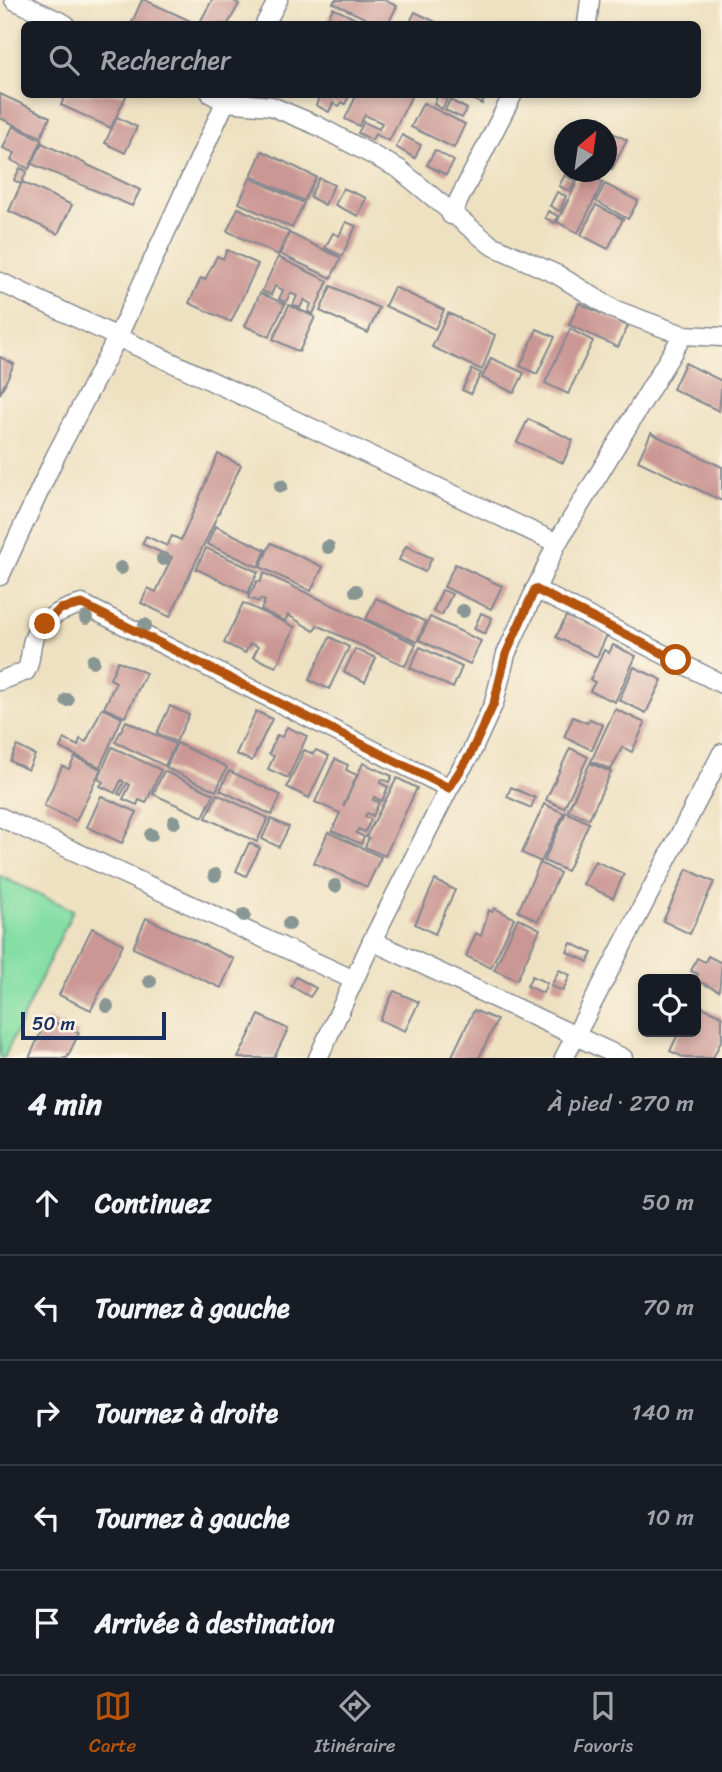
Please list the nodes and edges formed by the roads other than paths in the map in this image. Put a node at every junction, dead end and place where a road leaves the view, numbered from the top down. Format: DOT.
graph roads {
  1 [pos="13,0"];
  2 [pos="278,0"];
  3 [pos="590,0"];
  4 [pos="58,21"];
  5 [pos="267,21"];
  6 [pos="587,21"];
  7 [pos="222,98"];
  8 [pos="227,98"];
  9 [pos="511,98"];
  10 [pos="451,215"];
  11 [pos="0,282"];
  12 [pos="683,335"];
  13 [pos="118,336"];
  14 [pos="722,337"];
  15 [pos="557,543"];
  16 [pos="0,576"];
  17 [pos="535,589"];
  18 [pos="0,681"];
  19 [pos="722,684"];
  20 [pos="722,753"];
  21 [pos="449,788"];
  22 [pos="0,817"];
  23 [pos="372,941"];
  24 [pos="354,980"];
  25 [pos="575,1035"];
  26 [pos="318,1058"];
  27 [pos="564,1058"];
  28 [pos="623,1058"];
  1 -- 4 [label="street"];
  2 -- 5 [label="street"];
  3 -- 6 [label="street"];
  7 -- 13 [label="street"];
  8 -- 10 [label="street"];
  9 -- 10 [label="street"];
  10 -- 12 [label="street"];
  11 -- 13 [label="street"];
  12 -- 14 [label="street"];
  12 -- 15 [label="street"];
  13 -- 15 [label="street"];
  13 -- 16 [label="street"];
  15 -- 17 [label="street"];
  17 -- 19 [label="street"];
  17 -- 21 [label="street"];
  18 -- 21 [label="street"];
  20 -- 25 [label="street"];
  21 -- 23 [label="street"];
  22 -- 24 [label="street"];
  23 -- 24 [label="street"];
  23 -- 25 [label="street"];
  24 -- 26 [label="street"];
  25 -- 27 [label="street"];
  25 -- 28 [label="street"];
}
